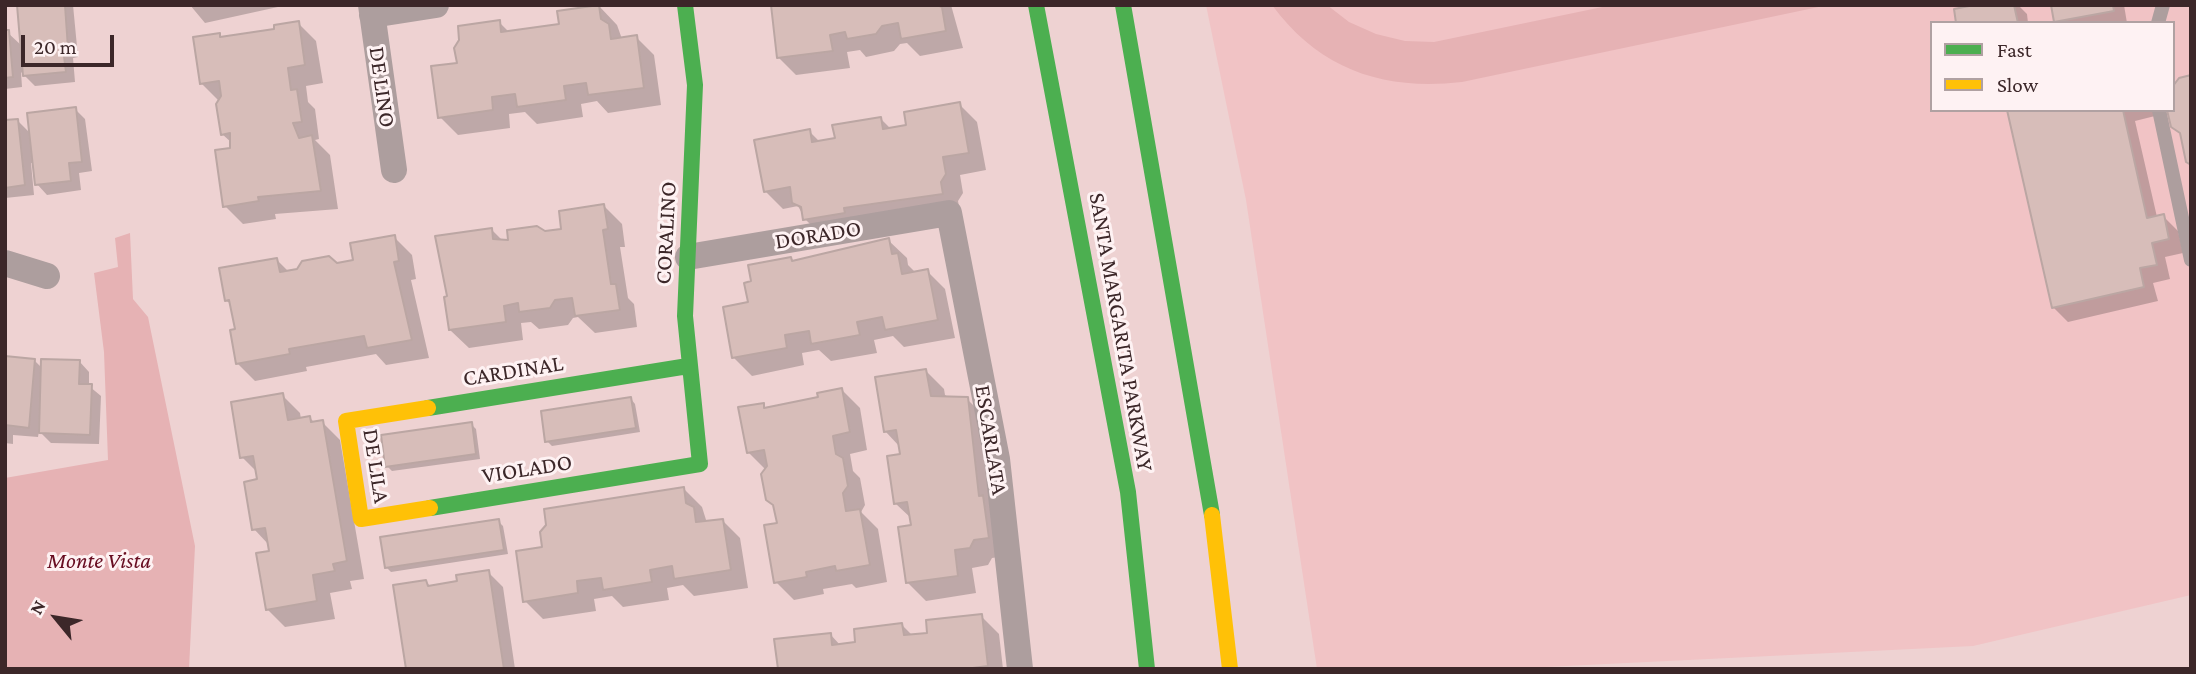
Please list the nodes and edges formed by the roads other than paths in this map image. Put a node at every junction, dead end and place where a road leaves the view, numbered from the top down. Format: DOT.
graph roads {
  1 [pos="436,5"];
  2 [pos="685,5"];
  3 [pos="1036,5"];
  4 [pos="1123,5"];
  5 [pos="371,10"];
  6 [pos="2159,112"];
  7 [pos="394,170"];
  8 [pos="949,213"];
  9 [pos="688,257"];
  10 [pos="2191,260"];
  11 [pos="5,263"];
  12 [pos="47,276"];
  13 [pos="688,366"];
  14 [pos="346,421"];
  15 [pos="701,464"];
  16 [pos="361,519"];
  17 [pos="1020,669"];
  18 [pos="1147,669"];
  19 [pos="1230,669"];
  1 -- 5 [label="street"];
  2 -- 9 [label="main road, CORALINO"];
  3 -- 18 [label="main road, SANTA MARGARITA PARKWAY"];
  4 -- 19 [label="main road"];
  5 -- 7 [label="street, DE LINO"];
  6 -- 10 [label="lane"];
  8 -- 9 [label="street, DORADO"];
  8 -- 17 [label="street, ESCARLATA"];
  9 -- 13 [label="main road, CORALINO"];
  11 -- 12 [label="street"];
  13 -- 14 [label="main road, CARDINAL"];
  13 -- 15 [label="main road, CORALINO"];
  14 -- 16 [label="main road, DE LILA"];
  15 -- 16 [label="main road, VIOLADO"];
}
